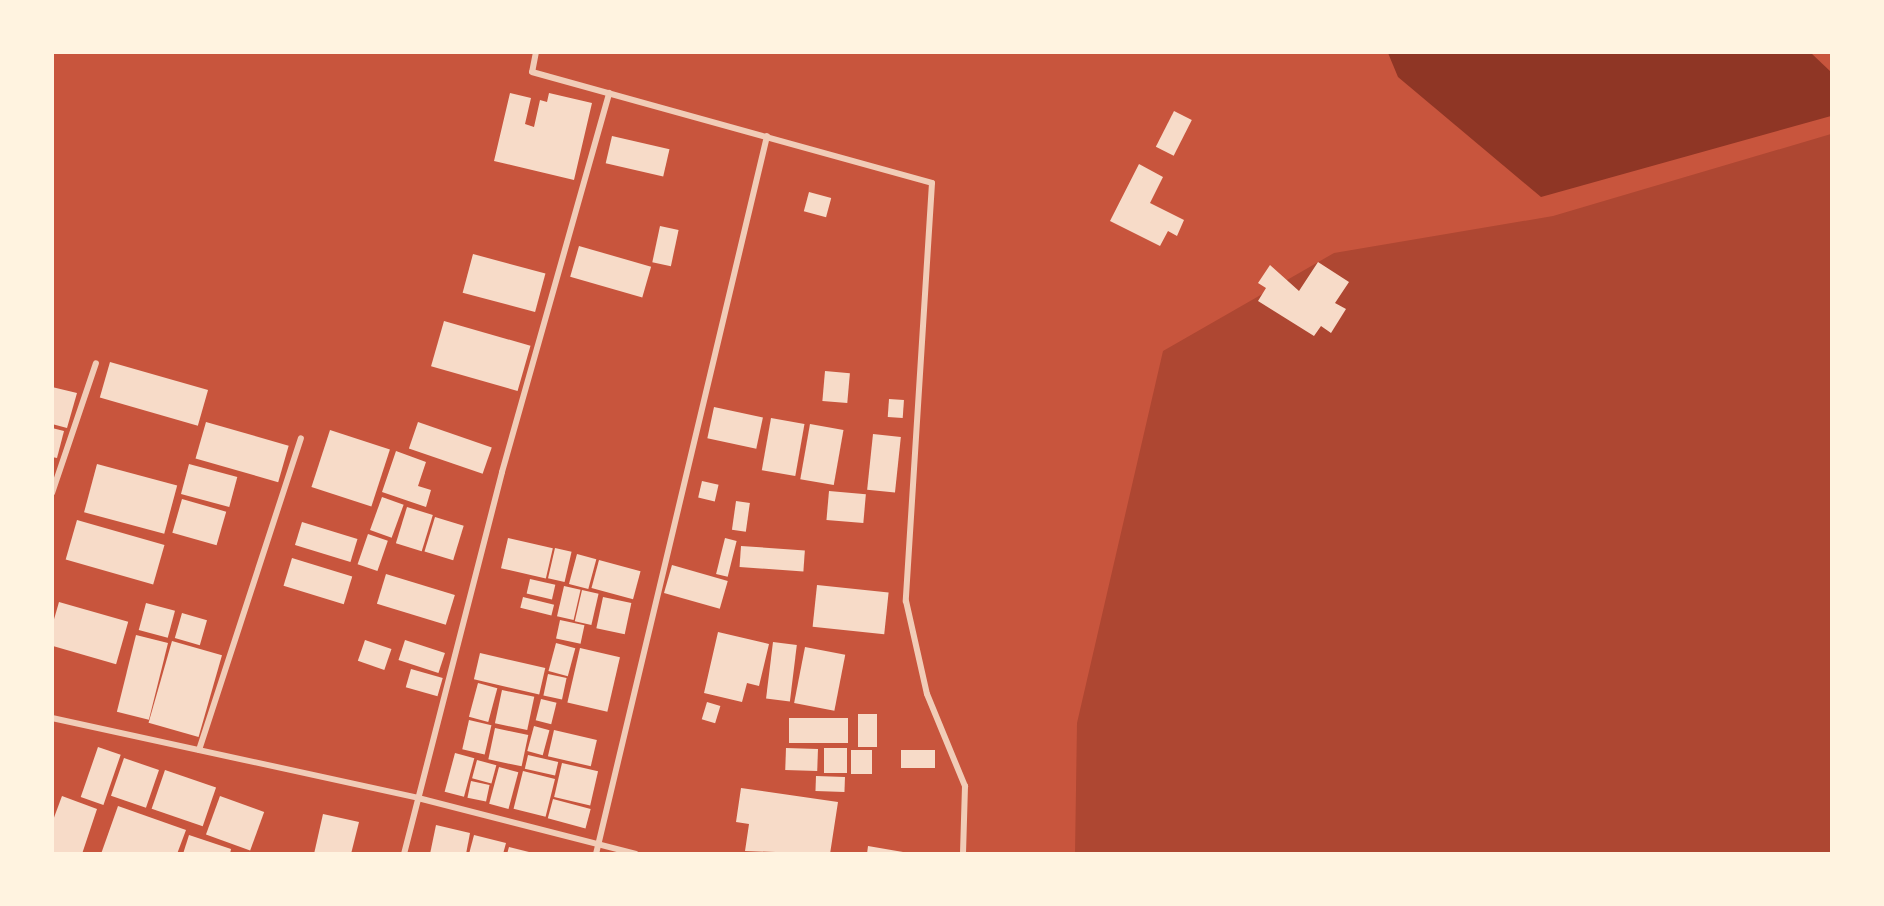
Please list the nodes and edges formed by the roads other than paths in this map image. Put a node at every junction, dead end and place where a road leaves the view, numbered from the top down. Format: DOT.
graph roads {
  1 [pos="536,52"];
  2 [pos="609,93"];
  3 [pos="766,136"];
  4 [pos="96,363"];
  5 [pos="301,438"];
  6 [pos="52,493"];
  7 [pos="52,718"];
  8 [pos="199,750"];
  9 [pos="418,798"];
  10 [pos="598,846"];
  11 [pos="404,854"];
  12 [pos="596,854"];
  13 [pos="636,854"];
  14 [pos="963,854"];
  1 -- 2 [label="street"];
  2 -- 3 [label="street"];
  2 -- 9 [label="street"];
  3 -- 10 [label="street"];
  3 -- 14 [label="street"];
  4 -- 6 [label="street"];
  5 -- 8 [label="street"];
  7 -- 8 [label="street"];
  8 -- 9 [label="street"];
  9 -- 10 [label="street"];
  9 -- 11 [label="street"];
  10 -- 12 [label="street"];
  10 -- 13 [label="street"];
}
